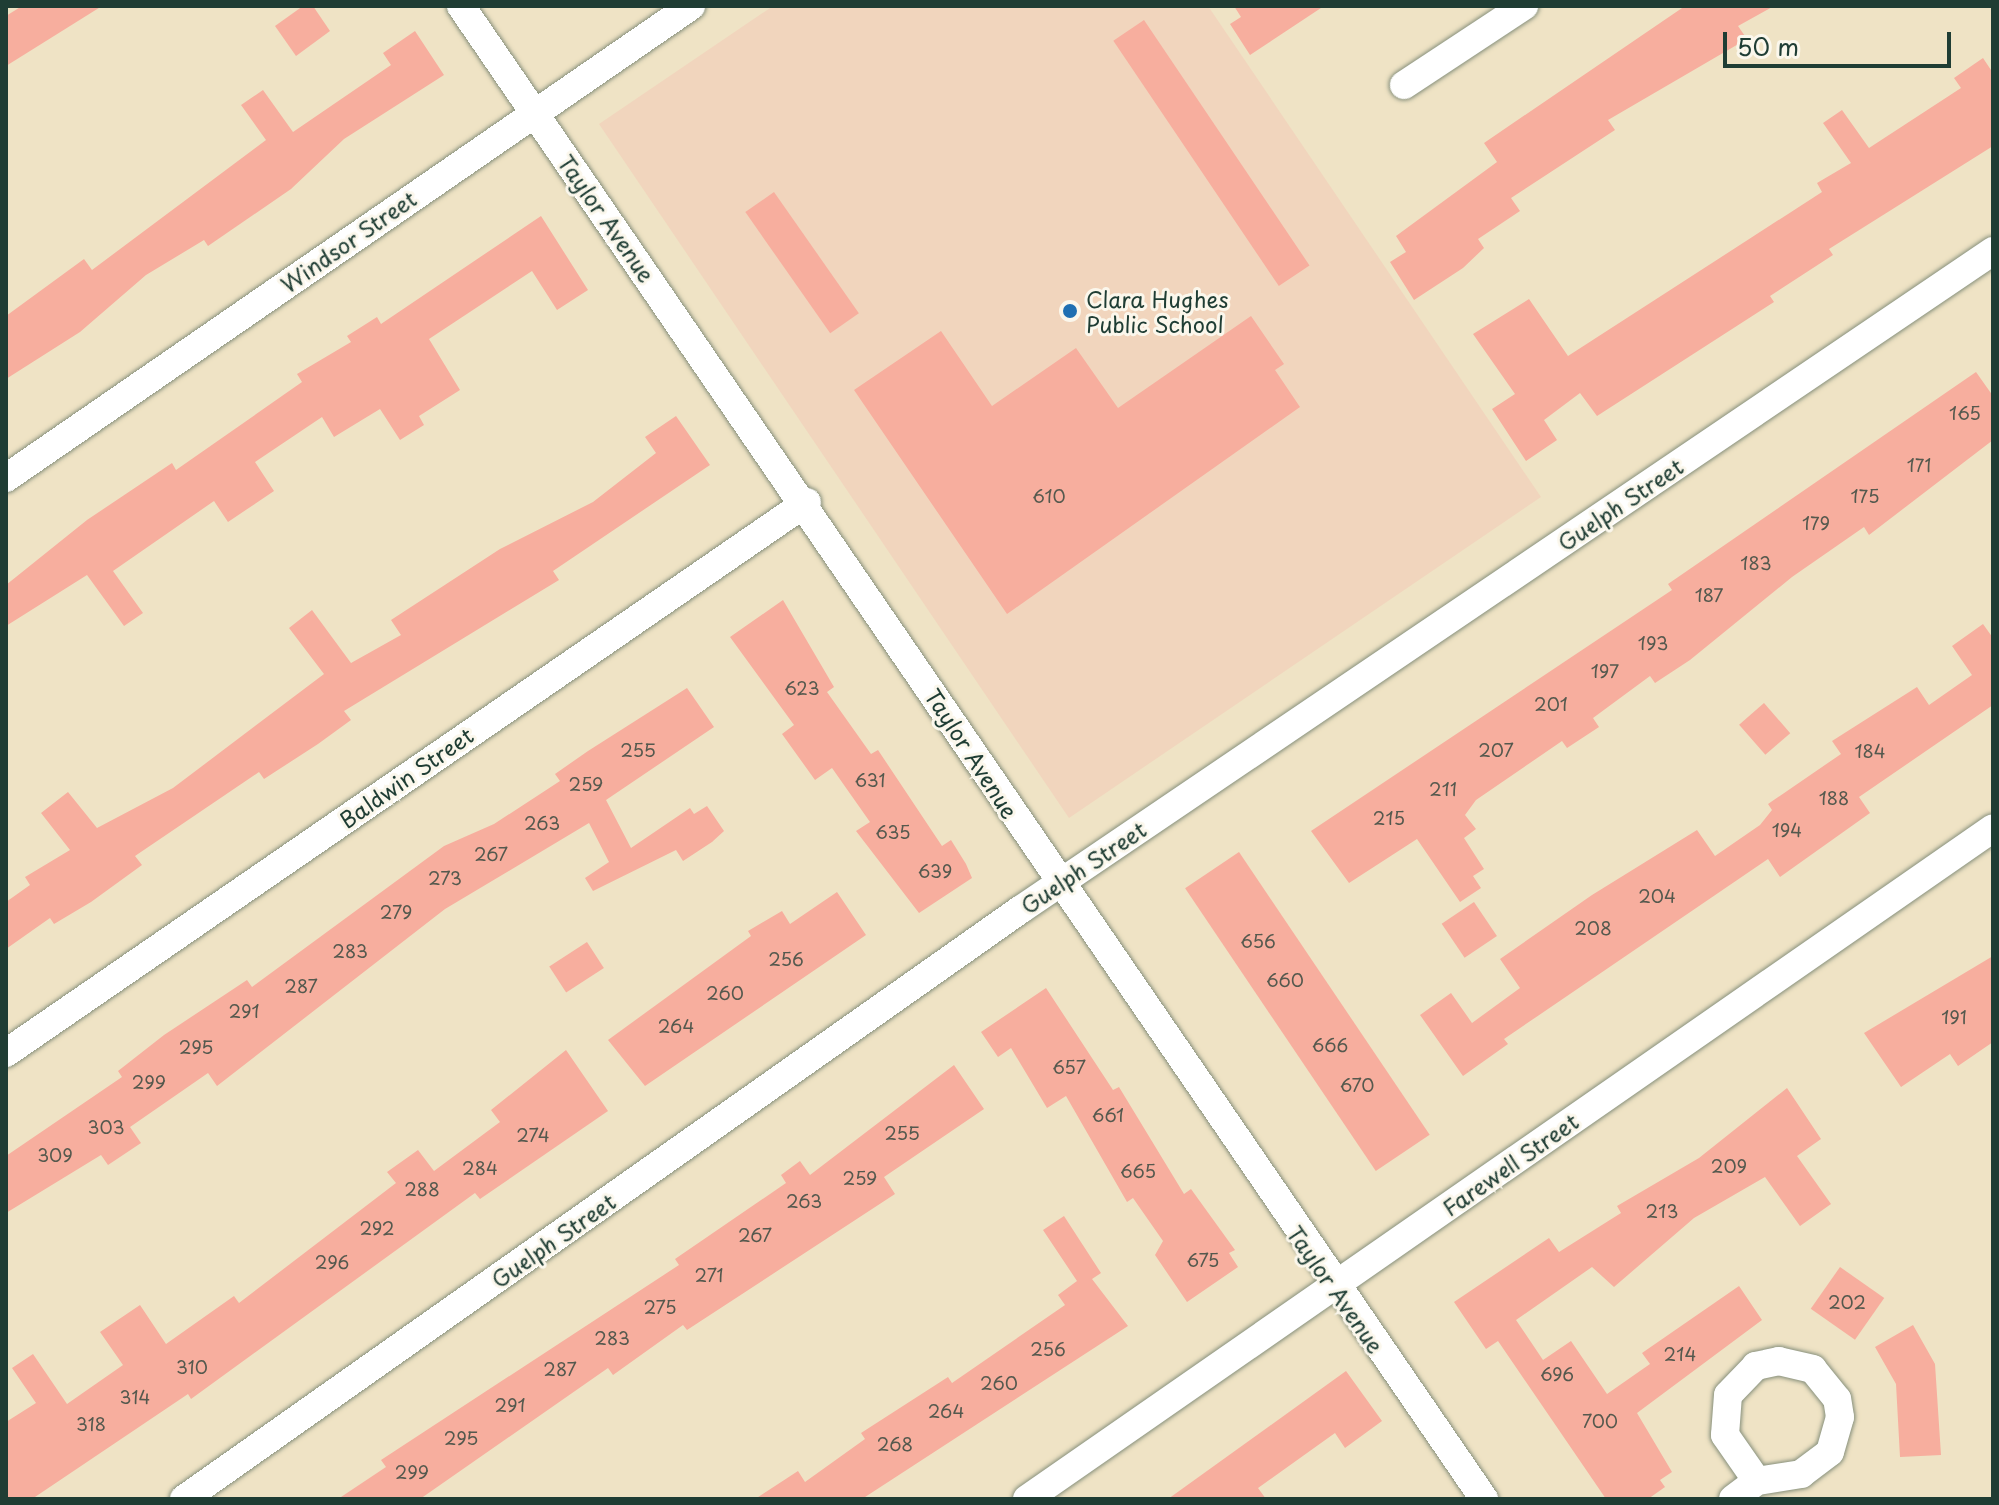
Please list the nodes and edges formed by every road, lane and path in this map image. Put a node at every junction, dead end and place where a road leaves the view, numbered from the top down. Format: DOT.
graph roads {
  1 [pos="461,6"];
  2 [pos="691,6"];
  3 [pos="1524,6"];
  4 [pos="1404,85"];
  5 [pos="533,112"];
  6 [pos="1993,251"];
  7 [pos="6,478"];
  8 [pos="807,502"];
  9 [pos="1993,828"];
  10 [pos="1058,884"];
  11 [pos="6,1053"];
  12 [pos="1335,1288"];
  13 [pos="1757,1481"];
  14 [pos="184,1499"];
  15 [pos="1027,1499"];
  16 [pos="1484,1499"];
  17 [pos="1733,1499"];
  1 -- 5 [label="street, Taylor Avenue"];
  2 -- 5 [label="street, Windsor Street"];
  3 -- 4 [label="street"];
  5 -- 7 [label="street, Windsor Street"];
  5 -- 8 [label="street, Taylor Avenue"];
  6 -- 10 [label="street, Guelph Street"];
  8 -- 10 [label="street, Taylor Avenue"];
  8 -- 11 [label="street, Baldwin Street"];
  9 -- 12 [label="street, Farewell Street"];
  10 -- 12 [label="street, Taylor Avenue"];
  10 -- 14 [label="street, Guelph Street"];
  12 -- 15 [label="street, Farewell Street"];
  12 -- 16 [label="street, Taylor Avenue"];
  13 -- 13 [label="street"];
  13 -- 17 [label="street"];
}
